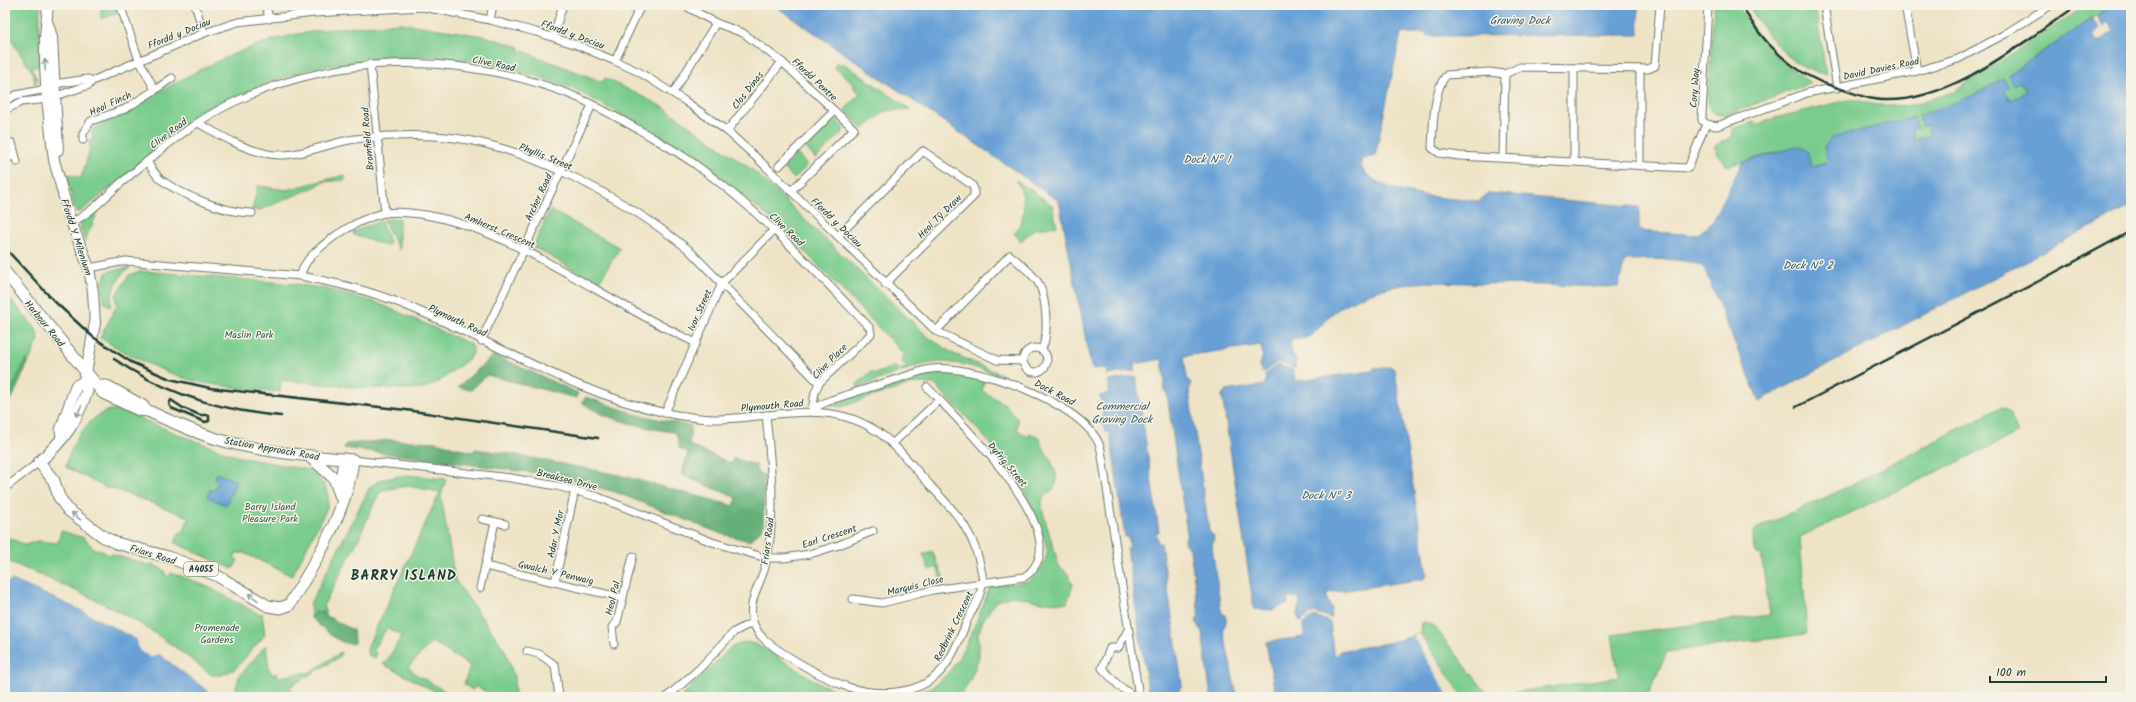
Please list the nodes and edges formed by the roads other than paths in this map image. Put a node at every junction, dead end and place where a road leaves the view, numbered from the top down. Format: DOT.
graph roads {
  1 [pos="48,5"];
  2 [pos="120,5"];
  3 [pos="195,5"];
  4 [pos="266,5"];
  5 [pos="493,5"];
  6 [pos="563,5"];
  7 [pos="627,5"];
  8 [pos="684,5"];
  9 [pos="1660,5"];
  10 [pos="1708,5"];
  11 [pos="1824,5"];
  12 [pos="1905,5"];
  13 [pos="2051,5"];
  14 [pos="423,6"];
  15 [pos="400,7"];
  16 [pos="640,7"];
  17 [pos="333,8"];
  18 [pos="269,19"];
  19 [pos="490,20"];
  20 [pos="716,23"];
  21 [pos="204,33"];
  22 [pos="553,37"];
  23 [pos="139,60"];
  24 [pos="615,61"];
  25 [pos="782,62"];
  26 [pos="370,64"];
  27 [pos="1574,68"];
  28 [pos="1640,69"];
  29 [pos="1917,71"];
  30 [pos="1505,74"];
  31 [pos="172,78"];
  32 [pos="92,81"];
  33 [pos="1837,88"];
  34 [pos="155,90"];
  35 [pos="50,92"];
  36 [pos="673,93"];
  37 [pos="5,101"];
  38 [pos="592,104"];
  39 [pos="5,110"];
  40 [pos="834,111"];
  41 [pos="198,123"];
  42 [pos="1706,124"];
  43 [pos="727,131"];
  44 [pos="376,137"];
  45 [pos="83,140"];
  46 [pos="12,143"];
  47 [pos="5,158"];
  48 [pos="1503,158"];
  49 [pos="1574,160"];
  50 [pos="147,162"];
  51 [pos="1640,164"];
  52 [pos="779,166"];
  53 [pos="561,171"];
  54 [pos="791,191"];
  55 [pos="252,213"];
  56 [pos="385,213"];
  57 [pos="71,223"];
  58 [pos="774,230"];
  59 [pos="838,236"];
  60 [pos="524,249"];
  61 [pos="89,268"];
  62 [pos="6,273"];
  63 [pos="301,276"];
  64 [pos="722,283"];
  65 [pos="885,284"];
  66 [pos="872,331"];
  67 [pos="936,331"];
  68 [pos="482,342"];
  69 [pos="696,342"];
  70 [pos="1041,350"];
  71 [pos="1023,361"];
  72 [pos="85,377"];
  73 [pos="819,383"];
  74 [pos="927,387"];
  75 [pos="939,400"];
  76 [pos="812,412"];
  77 [pos="666,413"];
  78 [pos="766,415"];
  79 [pos="892,444"];
  80 [pos="309,456"];
  81 [pos="349,460"];
  82 [pos="38,462"];
  83 [pos="5,488"];
  84 [pos="575,490"];
  85 [pos="341,496"];
  86 [pos="482,519"];
  87 [pos="495,522"];
  88 [pos="505,524"];
  89 [pos="873,531"];
  90 [pos="633,556"];
  91 [pos="766,558"];
  92 [pos="485,566"];
  93 [pos="555,582"];
  94 [pos="983,582"];
  95 [pos="480,588"];
  96 [pos="623,598"];
  97 [pos="853,599"];
  98 [pos="753,622"];
  99 [pos="1128,630"];
  100 [pos="614,644"];
  101 [pos="527,651"];
  102 [pos="559,697"];
  103 [pos="667,697"];
  104 [pos="1135,697"];
  105 [pos="1139,697"];
  1 -- 35 [label="street, Ffordd Y Mileniwm"];
  2 -- 23 [label="street"];
  3 -- 21 [label="street"];
  4 -- 18 [label="street"];
  5 -- 19 [label="street"];
  6 -- 22 [label="street"];
  7 -- 16 [label="street"];
  8 -- 20 [label="street, Ffordd Pentre"];
  9 -- 28 [label="street"];
  10 -- 42 [label="street, Cory Way"];
  11 -- 33 [label="street"];
  12 -- 29 [label="street"];
  13 -- 29 [label="street, David Davies Road"];
  14 -- 15 [label="street, Ffordd y Dociau"];
  14 -- 19 [label="street, Ffordd y Dociau"];
  15 -- 17 [label="street, Ffordd y Dociau"];
  16 -- 24 [label="street"];
  17 -- 18 [label="street, Ffordd y Dociau"];
  18 -- 21 [label="street, Ffordd y Dociau"];
  19 -- 22 [label="street, Ffordd y Dociau"];
  20 -- 25 [label="street, Ffordd Pentre"];
  20 -- 36 [label="street"];
  21 -- 23 [label="street, Ffordd y Dociau"];
  22 -- 24 [label="street, Ffordd y Dociau"];
  23 -- 32 [label="street, Ffordd y Dociau"];
  23 -- 34 [label="street"];
  24 -- 36 [label="street, Ffordd y Dociau"];
  25 -- 40 [label="street, Ffordd Pentre"];
  25 -- 43 [label="street, Clos Dinas"];
  26 -- 38 [label="street, Clive Road"];
  26 -- 41 [label="street, Clive Road"];
  26 -- 44 [label="street, Bromfield Road"];
  27 -- 28 [label="street"];
  27 -- 30 [label="street"];
  27 -- 49 [label="street"];
  28 -- 51 [label="street"];
  29 -- 33 [label="street, David Davies Road"];
  30 -- 48 [label="street"];
  30 -- 48 [label="street"];
  31 -- 34 [label="street, Heol Finch"];
  32 -- 35 [label="street, Ffordd y Dociau"];
  32 -- 35 [label="street, Ffordd y Dociau"];
  33 -- 42 [label="street, David Davies Road"];
  34 -- 45 [label="street, Heol Finch"];
  35 -- 37 [label="street"];
  35 -- 39 [label="street"];
  35 -- 57 [label="street, Ffordd Y Mileniwm"];
  36 -- 43 [label="street, Ffordd y Dociau"];
  38 -- 53 [label="street, Archer Road"];
  38 -- 58 [label="street, Clive Road"];
  40 -- 52 [label="street"];
  40 -- 54 [label="street, Ffordd Pentre"];
  41 -- 44 [label="street, Phyllis Street"];
  41 -- 50 [label="street, Clive Road"];
  42 -- 51 [label="street"];
  43 -- 54 [label="street, Ffordd y Dociau"];
  44 -- 53 [label="street, Phyllis Street"];
  44 -- 56 [label="street, Bromfield Road"];
  46 -- 47 [label="street"];
  48 -- 49 [label="street"];
  49 -- 51 [label="street"];
  50 -- 55 [label="street"];
  50 -- 57 [label="street, Clive Road"];
  53 -- 60 [label="street, Archer Road"];
  53 -- 64 [label="street, Phyllis Street"];
  54 -- 59 [label="street, Ffordd y Dociau"];
  56 -- 60 [label="street, Amherst Crescent"];
  56 -- 63 [label="street, Amherst Crescent"];
  57 -- 61 [label="street, Ffordd Y Mileniwm"];
  58 -- 64 [label="street, Ivor Street"];
  58 -- 66 [label="street, Clive Road"];
  59 -- 65 [label="street, Ffordd y Dociau"];
  59 -- 65 [label="street, Heol Tŷ Draw"];
  60 -- 68 [label="street, Archer Road"];
  60 -- 69 [label="street, Amherst Crescent"];
  61 -- 63 [label="street, Plymouth Road"];
  61 -- 72 [label="street, Ffordd Y Mileniwm"];
  62 -- 72 [label="main road, Harbour Road"];
  63 -- 68 [label="street, Plymouth Road"];
  64 -- 69 [label="street, Ivor Street"];
  64 -- 73 [label="street, Phyllis Street"];
  65 -- 67 [label="street, Ffordd y Dociau"];
  66 -- 73 [label="street, Clive Place"];
  67 -- 70 [label="street"];
  67 -- 71 [label="street, Ffordd y Dociau"];
  68 -- 77 [label="street, Plymouth Road"];
  69 -- 77 [label="street, Ivor Street"];
  70 -- 71 [label="street"];
  70 -- 71 [label="street"];
  72 -- 80 [label="main road, Station Approach Road"];
  72 -- 82 [label="main road"];
  73 -- 76 [label="street, Clive Place"];
  74 -- 75 [label="street, Dyfrig Street"];
  75 -- 79 [label="street"];
  75 -- 94 [label="street, Dyfrig Street"];
  76 -- 78 [label="street, Plymouth Road"];
  76 -- 79 [label="street, Redbrink Crescent"];
  76 -- 99 [label="street, Dock Road"];
  77 -- 78 [label="street, Plymouth Road"];
  78 -- 91 [label="street, Friars Road"];
  79 -- 94 [label="street, Redbrink Crescent"];
  80 -- 81 [label="main road, Station Approach Road"];
  80 -- 85 [label="main road"];
  81 -- 84 [label="street, Breaksea Drive"];
  81 -- 85 [label="main road, Friars Road / A4055"];
  82 -- 83 [label="street"];
  85 -- 82 [label="main road, Friars Road / A4055, one-way"];
  84 -- 91 [label="street, Breaksea Drive"];
  84 -- 93 [label="street, Adar Y Mor"];
  86 -- 87 [label="street"];
  87 -- 88 [label="street"];
  87 -- 92 [label="street"];
  89 -- 91 [label="street, Earl Crescent"];
  90 -- 96 [label="street, Heol Pal"];
  91 -- 98 [label="street, Friars Road"];
  92 -- 93 [label="street, Gwalch Y Penwaig"];
  92 -- 95 [label="street"];
  93 -- 96 [label="street, Gwalch Y Penwaig"];
  94 -- 97 [label="street, Marquis Close"];
  94 -- 98 [label="street, Redbrink Crescent"];
  96 -- 100 [label="street, Heol Pal"];
  98 -- 103 [label="street"];
  99 -- 104 [label="street"];
  99 -- 105 [label="street, Dock Road"];
  101 -- 102 [label="street"];
}
